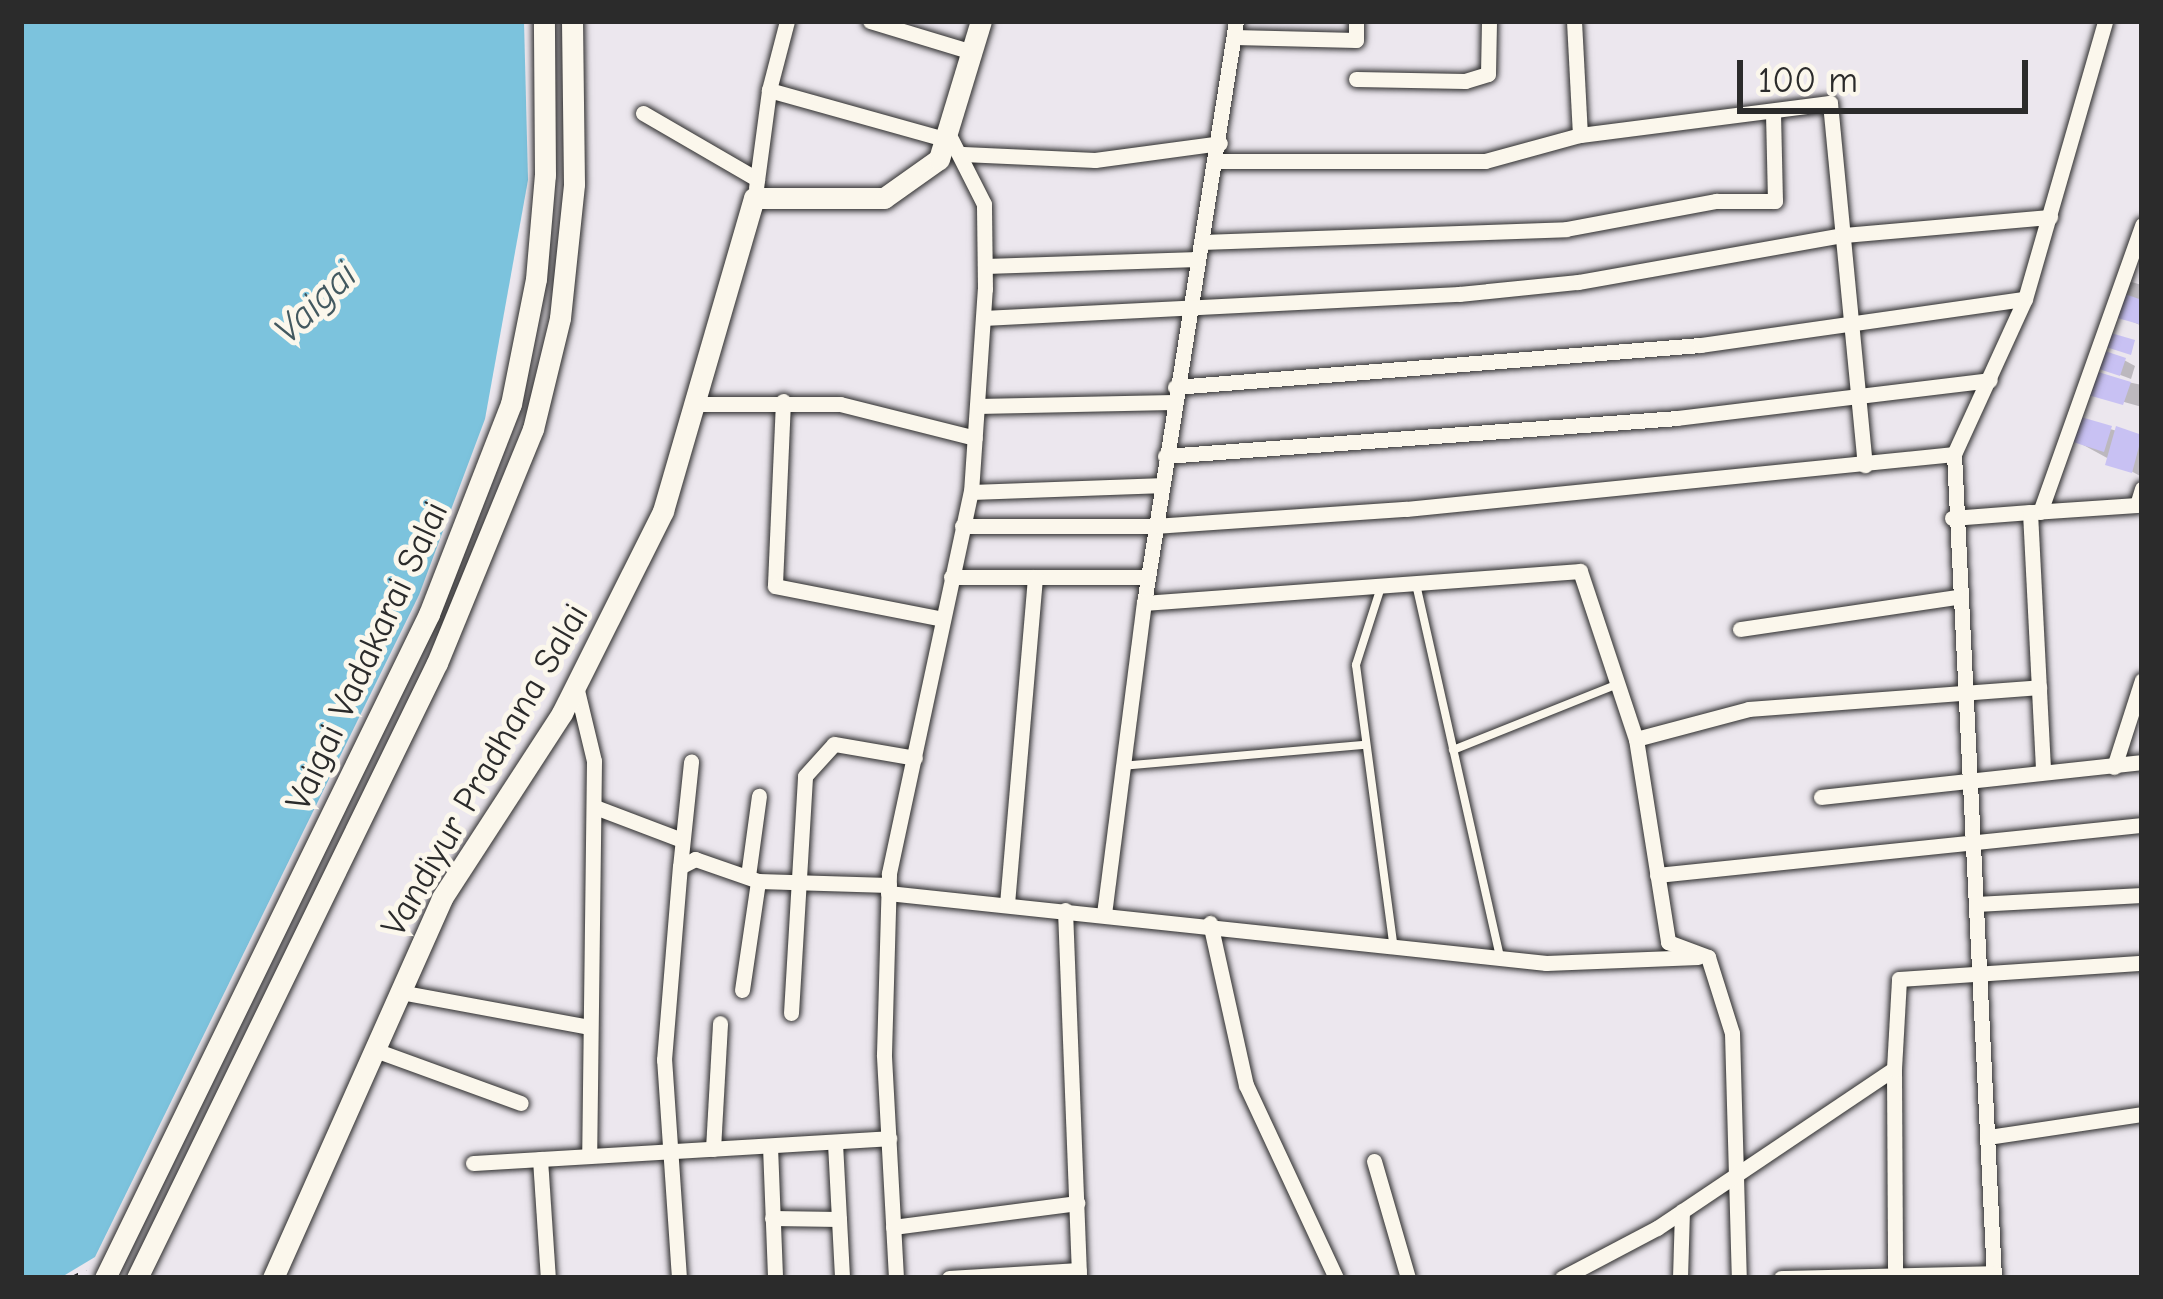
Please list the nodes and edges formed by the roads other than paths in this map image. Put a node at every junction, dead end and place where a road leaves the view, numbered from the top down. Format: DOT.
graph roads {
  1 [pos="544,21"];
  2 [pos="572,21"];
  3 [pos="787,21"];
  4 [pos="870,21"];
  5 [pos="981,21"];
  6 [pos="1356,21"];
  7 [pos="1489,21"];
  8 [pos="1574,21"];
  9 [pos="2105,21"];
  10 [pos="1235,29"];
  11 [pos="972,52"];
  12 [pos="1356,79"];
  13 [pos="769,90"];
  14 [pos="1773,111"];
  15 [pos="643,112"];
  16 [pos="946,135"];
  17 [pos="1580,135"];
  18 [pos="1219,152"];
  19 [pos="963,154"];
  20 [pos="756,188"];
  21 [pos="2050,217"];
  22 [pos="2142,225"];
  23 [pos="1843,235"];
  24 [pos="1200,250"];
  25 [pos="985,266"];
  26 [pos="2026,299"];
  27 [pos="1187,310"];
  28 [pos="983,318"];
  29 [pos="1851,321"];
  30 [pos="1990,380"];
  31 [pos="1858,393"];
  32 [pos="1174,394"];
  33 [pos="783,400"];
  34 [pos="694,404"];
  35 [pos="977,406"];
  36 [pos="975,438"];
  37 [pos="1954,454"];
  38 [pos="1165,456"];
  39 [pos="1865,465"];
  40 [pos="1159,485"];
  41 [pos="2142,489"];
  42 [pos="971,492"];
  43 [pos="2035,512"];
  44 [pos="1952,518"];
  45 [pos="962,526"];
  46 [pos="1154,526"];
  47 [pos="1147,577"];
  48 [pos="951,578"];
  49 [pos="1035,578"];
  50 [pos="1416,583"];
  51 [pos="1381,585"];
  52 [pos="1957,597"];
  53 [pos="1144,603"];
  54 [pos="943,619"];
  55 [pos="1740,629"];
  56 [pos="2142,680"];
  57 [pos="1618,684"];
  58 [pos="576,686"];
  59 [pos="2039,687"];
  60 [pos="1963,692"];
  61 [pos="1636,739"];
  62 [pos="1364,745"];
  63 [pos="1454,751"];
  64 [pos="915,758"];
  65 [pos="2142,761"];
  66 [pos="691,762"];
  67 [pos="1123,766"];
  68 [pos="2114,767"];
  69 [pos="2043,772"];
  70 [pos="1968,778"];
  71 [pos="759,796"];
  72 [pos="1821,797"];
  73 [pos="595,807"];
  74 [pos="2142,825"];
  75 [pos="682,840"];
  76 [pos="1972,841"];
  77 [pos="680,867"];
  78 [pos="1657,875"];
  79 [pos="753,879"];
  80 [pos="796,885"];
  81 [pos="888,889"];
  82 [pos="2142,896"];
  83 [pos="1007,904"];
  84 [pos="1976,904"];
  85 [pos="1065,910"];
  86 [pos="1104,914"];
  87 [pos="1210,923"];
  88 [pos="1394,944"];
  89 [pos="1708,956"];
  90 [pos="1500,957"];
  91 [pos="2142,963"];
  92 [pos="1980,977"];
  93 [pos="742,990"];
  94 [pos="400,992"];
  95 [pos="791,1013"];
  96 [pos="720,1023"];
  97 [pos="589,1028"];
  98 [pos="374,1050"];
  99 [pos="1894,1069"];
  100 [pos="521,1103"];
  101 [pos="2142,1114"];
  102 [pos="1988,1137"];
  103 [pos="889,1138"];
  104 [pos="835,1143"];
  105 [pos="770,1146"];
  106 [pos="713,1150"];
  107 [pos="667,1152"];
  108 [pos="589,1156"];
  109 [pos="540,1159"];
  110 [pos="1373,1161"];
  111 [pos="473,1162"];
  112 [pos="1740,1173"];
  113 [pos="1077,1203"];
  114 [pos="1682,1211"];
  115 [pos="772,1218"];
  116 [pos="838,1219"];
  117 [pos="893,1227"];
  118 [pos="1079,1274"];
  119 [pos="1895,1275"];
  120 [pos="1994,1275"];
  121 [pos="105,1278"];
  122 [pos="137,1278"];
  123 [pos="273,1278"];
  124 [pos="548,1278"];
  125 [pos="679,1278"];
  126 [pos="775,1278"];
  127 [pos="842,1278"];
  128 [pos="896,1278"];
  129 [pos="949,1278"];
  130 [pos="1336,1278"];
  131 [pos="1408,1278"];
  132 [pos="1562,1278"];
  133 [pos="1680,1278"];
  134 [pos="1739,1278"];
  135 [pos="1781,1278"];
  1 -- 121 [label="street, Vaigai Vadakarai Salai"];
  2 -- 122 [label="street, Vaigai Vadakarai Salai"];
  3 -- 13 [label="street"];
  4 -- 11 [label="street"];
  5 -- 11 [label="street"];
  6 -- 10 [label="street"];
  7 -- 12 [label="street"];
  8 -- 17 [label="street"];
  9 -- 21 [label="street"];
  10 -- 18 [label="street"];
  11 -- 16 [label="street"];
  13 -- 16 [label="street"];
  13 -- 20 [label="street"];
  14 -- 17 [label="street"];
  14 -- 23 [label="street"];
  14 -- 24 [label="street"];
  15 -- 20 [label="street"];
  16 -- 19 [label="street"];
  16 -- 20 [label="street"];
  17 -- 18 [label="street"];
  18 -- 19 [label="street"];
  18 -- 24 [label="street"];
  19 -- 25 [label="street"];
  20 -- 34 [label="street, Vandiyur Pradhana Salai"];
  21 -- 23 [label="street"];
  21 -- 26 [label="street"];
  22 -- 43 [label="street"];
  23 -- 27 [label="street"];
  23 -- 29 [label="street"];
  24 -- 25 [label="street"];
  24 -- 27 [label="street"];
  25 -- 28 [label="street"];
  26 -- 29 [label="street"];
  26 -- 30 [label="street"];
  27 -- 28 [label="street"];
  27 -- 32 [label="street"];
  28 -- 35 [label="street"];
  29 -- 31 [label="street"];
  29 -- 32 [label="street"];
  30 -- 31 [label="street"];
  30 -- 37 [label="street"];
  31 -- 38 [label="street"];
  31 -- 39 [label="street"];
  32 -- 35 [label="street"];
  32 -- 38 [label="street"];
  33 -- 34 [label="street"];
  33 -- 36 [label="street"];
  33 -- 54 [label="street"];
  34 -- 58 [label="street, Vandiyur Pradhana Salai"];
  35 -- 36 [label="street"];
  36 -- 42 [label="street"];
  37 -- 39 [label="street"];
  37 -- 44 [label="street"];
  38 -- 40 [label="street"];
  39 -- 46 [label="street"];
  40 -- 42 [label="street"];
  40 -- 46 [label="street"];
  41 -- 43 [label="street"];
  42 -- 45 [label="street"];
  43 -- 44 [label="street"];
  43 -- 59 [label="street"];
  44 -- 52 [label="street"];
  45 -- 46 [label="street"];
  45 -- 48 [label="street"];
  46 -- 47 [label="street"];
  47 -- 49 [label="street"];
  47 -- 53 [label="street"];
  48 -- 49 [label="street"];
  48 -- 54 [label="street"];
  49 -- 83 [label="street"];
  50 -- 51 [label="street"];
  50 -- 57 [label="street"];
  50 -- 63 [label="lane"];
  51 -- 53 [label="street"];
  51 -- 62 [label="lane"];
  52 -- 55 [label="street"];
  52 -- 60 [label="street"];
  53 -- 67 [label="street"];
  54 -- 64 [label="street"];
  56 -- 68 [label="street"];
  57 -- 61 [label="street"];
  57 -- 63 [label="lane"];
  58 -- 73 [label="street"];
  58 -- 94 [label="street, Vandiyur Pradhana Salai"];
  59 -- 60 [label="street"];
  59 -- 69 [label="street"];
  60 -- 61 [label="street"];
  60 -- 70 [label="street"];
  61 -- 78 [label="street"];
  62 -- 67 [label="lane"];
  62 -- 88 [label="lane"];
  63 -- 90 [label="lane"];
  64 -- 80 [label="street"];
  64 -- 81 [label="street"];
  65 -- 68 [label="street"];
  66 -- 75 [label="street"];
  67 -- 86 [label="street"];
  68 -- 69 [label="street"];
  69 -- 70 [label="street"];
  70 -- 72 [label="street"];
  70 -- 76 [label="street"];
  71 -- 79 [label="street"];
  73 -- 75 [label="street"];
  73 -- 97 [label="street"];
  74 -- 76 [label="street"];
  75 -- 77 [label="street"];
  76 -- 78 [label="street"];
  76 -- 84 [label="street"];
  77 -- 79 [label="street"];
  77 -- 107 [label="street"];
  78 -- 89 [label="street"];
  79 -- 80 [label="street"];
  79 -- 93 [label="street"];
  80 -- 81 [label="street"];
  80 -- 95 [label="street"];
  81 -- 83 [label="street"];
  81 -- 103 [label="street"];
  82 -- 84 [label="street"];
  83 -- 85 [label="street"];
  84 -- 92 [label="street"];
  85 -- 86 [label="street"];
  85 -- 113 [label="street"];
  86 -- 87 [label="street"];
  87 -- 88 [label="street"];
  87 -- 130 [label="street"];
  88 -- 90 [label="street"];
  89 -- 90 [label="street"];
  89 -- 112 [label="street"];
  91 -- 92 [label="street"];
  92 -- 99 [label="street"];
  92 -- 102 [label="street"];
  94 -- 97 [label="street"];
  94 -- 98 [label="street, Vandiyur Pradhana Salai"];
  96 -- 106 [label="street"];
  97 -- 108 [label="street"];
  98 -- 100 [label="street"];
  98 -- 123 [label="street, Vandiyur Pradhana Salai"];
  99 -- 112 [label="street"];
  99 -- 119 [label="street"];
  101 -- 102 [label="street"];
  102 -- 120 [label="street"];
  103 -- 104 [label="street"];
  103 -- 117 [label="street"];
  104 -- 105 [label="street"];
  104 -- 116 [label="street"];
  105 -- 106 [label="street"];
  105 -- 115 [label="street"];
  106 -- 107 [label="street"];
  107 -- 108 [label="street"];
  107 -- 125 [label="street"];
  108 -- 109 [label="street"];
  109 -- 111 [label="street"];
  109 -- 124 [label="street"];
  110 -- 131 [label="street"];
  112 -- 114 [label="street"];
  112 -- 134 [label="street"];
  113 -- 117 [label="street"];
  113 -- 118 [label="street"];
  114 -- 132 [label="street"];
  114 -- 133 [label="street"];
  115 -- 116 [label="street"];
  115 -- 126 [label="street"];
  116 -- 127 [label="street"];
  117 -- 128 [label="street"];
  118 -- 129 [label="street"];
  119 -- 120 [label="street"];
  119 -- 135 [label="street"];
}
